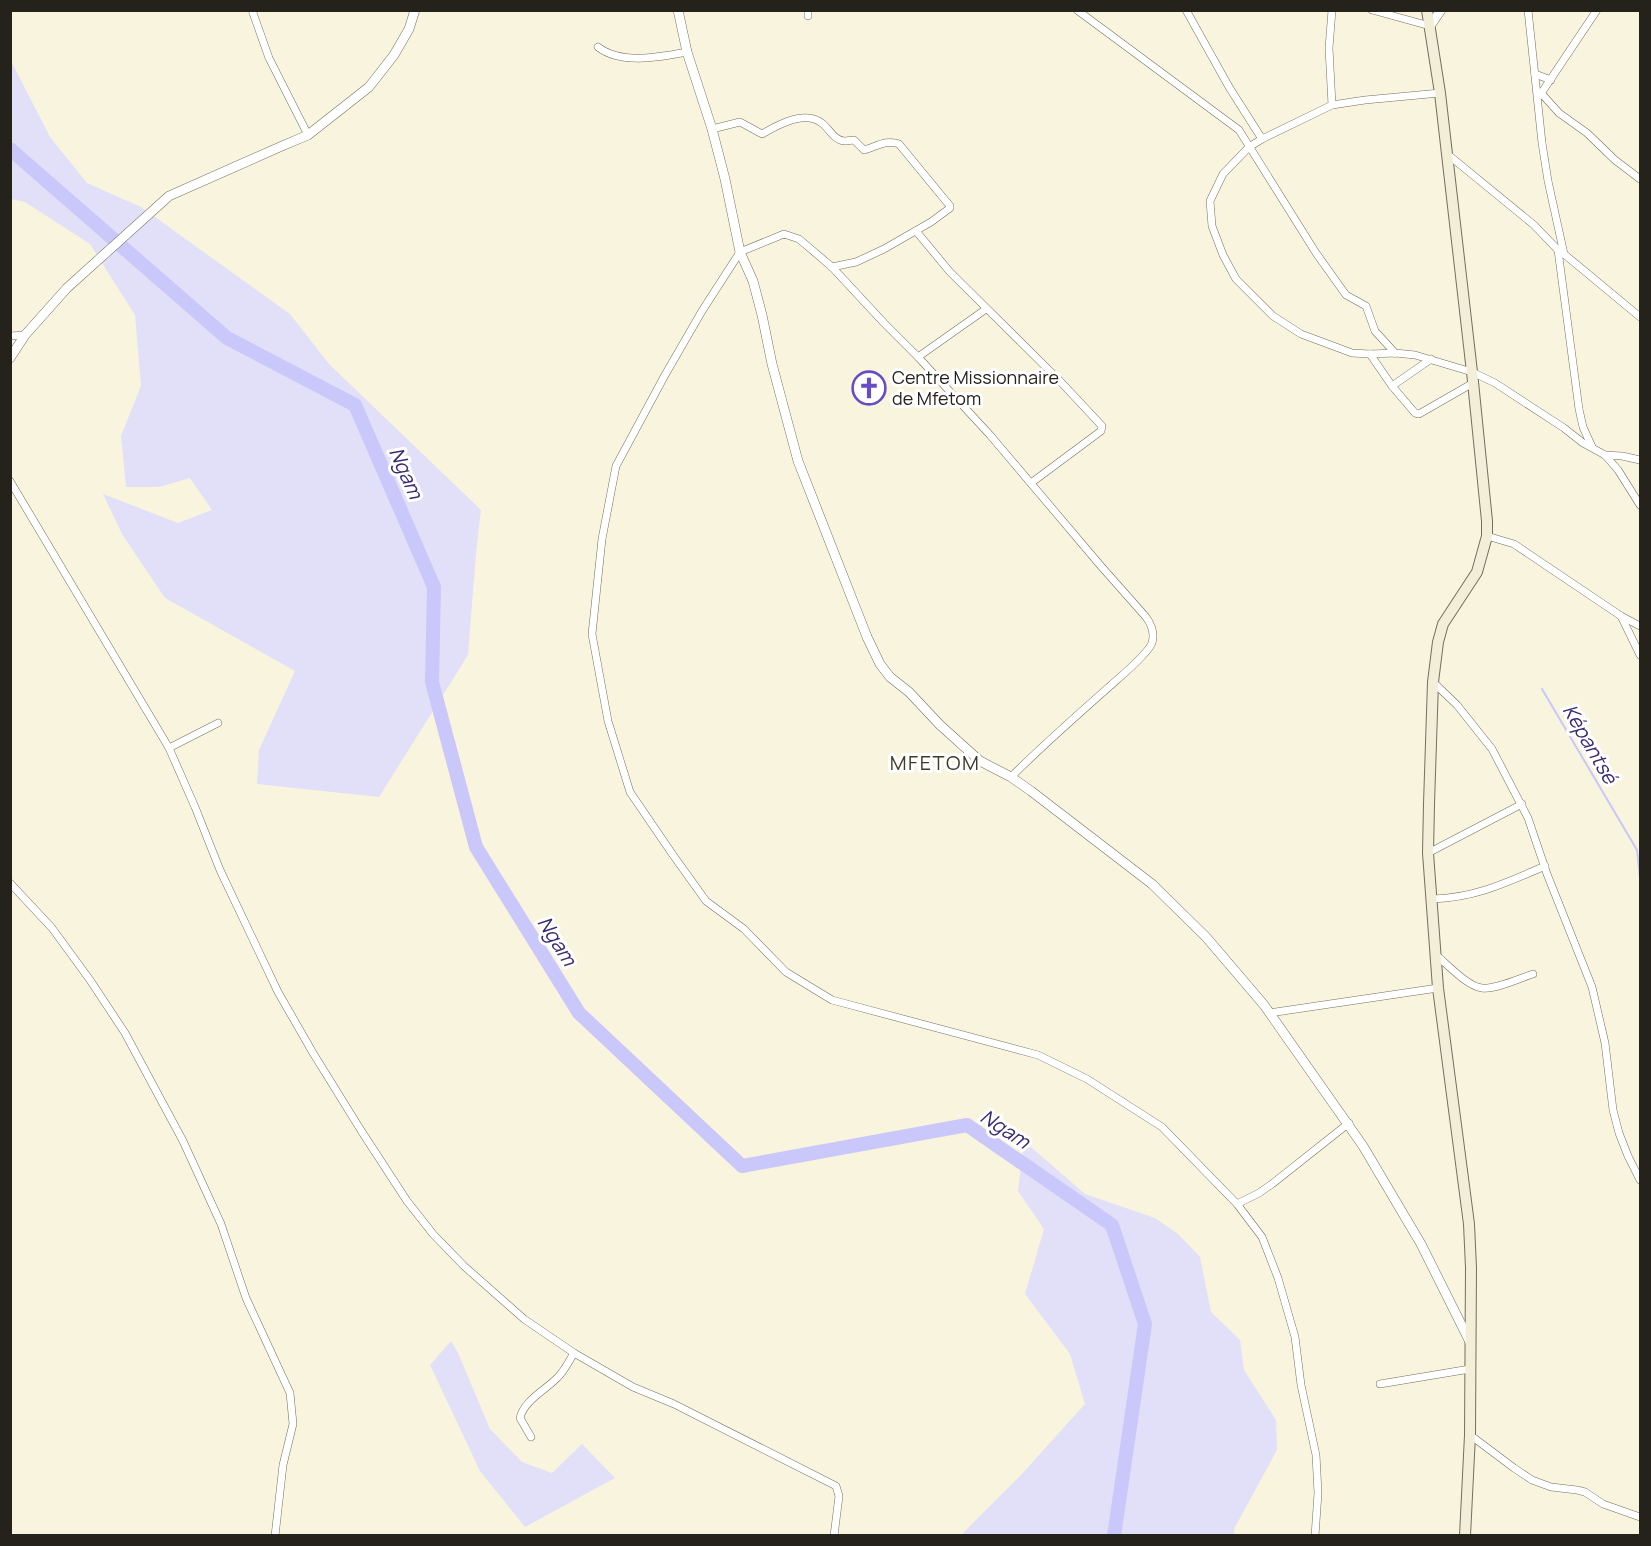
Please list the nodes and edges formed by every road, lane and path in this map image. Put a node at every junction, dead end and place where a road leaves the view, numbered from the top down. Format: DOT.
graph roads {
  1 [pos="252,10"];
  2 [pos="415,10"];
  3 [pos="678,10"];
  4 [pos="1077,10"];
  5 [pos="1186,10"];
  6 [pos="1332,10"];
  7 [pos="1372,10"];
  8 [pos="1427,10"];
  9 [pos="1442,10"];
  10 [pos="1528,10"];
  11 [pos="1597,10"];
  12 [pos="1430,26"];
  13 [pos="598,47"];
  14 [pos="687,52"];
  15 [pos="1535,74"];
  16 [pos="1551,80"];
  17 [pos="1440,93"];
  18 [pos="1540,96"];
  19 [pos="1332,105"];
  20 [pos="712,129"];
  21 [pos="308,135"];
  22 [pos="1262,139"];
  23 [pos="1249,147"];
  24 [pos="1445,152"];
  25 [pos="1641,179"];
  26 [pos="916,231"];
  27 [pos="740,252"];
  28 [pos="1561,252"];
  29 [pos="832,267"];
  30 [pos="986,309"];
  31 [pos="1641,317"];
  32 [pos="25,335"];
  33 [pos="10,336"];
  34 [pos="1384,341"];
  35 [pos="1395,352"];
  36 [pos="1380,353"];
  37 [pos="1370,354"];
  38 [pos="918,357"];
  39 [pos="10,358"];
  40 [pos="1431,359"];
  41 [pos="1472,372"];
  42 [pos="1473,383"];
  43 [pos="1392,386"];
  44 [pos="1592,447"];
  45 [pos="1605,455"];
  46 [pos="1641,460"];
  47 [pos="10,481"];
  48 [pos="1031,483"];
  49 [pos="1641,505"];
  50 [pos="1487,536"];
  51 [pos="1622,616"];
  52 [pos="1641,626"];
  53 [pos="1641,655"];
  54 [pos="1433,682"];
  55 [pos="218,723"];
  56 [pos="169,748"];
  57 [pos="1011,777"];
  58 [pos="1522,804"];
  59 [pos="1428,853"];
  60 [pos="1545,866"];
  61 [pos="10,883"];
  62 [pos="1432,899"];
  63 [pos="1436,955"];
  64 [pos="1533,974"];
  65 [pos="1438,988"];
  66 [pos="1269,1013"];
  67 [pos="1349,1123"];
  68 [pos="1641,1180"];
  69 [pos="1237,1204"];
  70 [pos="1470,1342"];
  71 [pos="574,1353"];
  72 [pos="1470,1369"];
  73 [pos="1380,1384"];
  74 [pos="1470,1434"];
  75 [pos="531,1437"];
  76 [pos="1641,1517"];
  77 [pos="275,1536"];
  78 [pos="834,1536"];
  79 [pos="1315,1536"];
  80 [pos="1465,1536"];
  1 -- 21 [label="street"];
  2 -- 21 [label="street"];
  3 -- 14 [label="street"];
  4 -- 23 [label="street"];
  5 -- 22 [label="street"];
  6 -- 19 [label="street"];
  7 -- 12 [label="street"];
  8 -- 12 [label="main road"];
  9 -- 12 [label="street"];
  10 -- 15 [label="street"];
  11 -- 16 [label="street"];
  12 -- 17 [label="main road"];
  13 -- 14 [label="street"];
  14 -- 20 [label="street"];
  15 -- 16 [label="street"];
  15 -- 18 [label="street"];
  16 -- 18 [label="street"];
  17 -- 19 [label="street"];
  17 -- 24 [label="main road"];
  18 -- 25 [label="street"];
  18 -- 28 [label="street"];
  19 -- 22 [label="street"];
  20 -- 26 [label="street"];
  20 -- 27 [label="street"];
  21 -- 32 [label="street"];
  22 -- 23 [label="street"];
  23 -- 34 [label="street"];
  23 -- 37 [label="street"];
  24 -- 28 [label="street"];
  24 -- 41 [label="main road"];
  26 -- 29 [label="street"];
  26 -- 30 [label="street"];
  27 -- 29 [label="street"];
  27 -- 57 [label="street"];
  27 -- 69 [label="street"];
  28 -- 31 [label="street"];
  28 -- 44 [label="street"];
  29 -- 38 [label="street"];
  30 -- 38 [label="street"];
  30 -- 48 [label="street"];
  32 -- 33 [label="street"];
  32 -- 39 [label="street"];
  34 -- 35 [label="street"];
  34 -- 36 [label="street"];
  35 -- 36 [label="street"];
  35 -- 40 [label="street"];
  36 -- 37 [label="street"];
  37 -- 43 [label="street"];
  38 -- 48 [label="street"];
  40 -- 41 [label="street"];
  40 -- 43 [label="street"];
  41 -- 42 [label="main road"];
  41 -- 44 [label="street"];
  42 -- 43 [label="street"];
  42 -- 50 [label="main road"];
  44 -- 45 [label="street"];
  45 -- 46 [label="street"];
  45 -- 49 [label="street"];
  47 -- 56 [label="street"];
  48 -- 57 [label="street"];
  50 -- 51 [label="street"];
  50 -- 54 [label="main road"];
  51 -- 52 [label="street"];
  51 -- 53 [label="street"];
  54 -- 58 [label="street"];
  54 -- 59 [label="main road"];
  55 -- 56 [label="street"];
  56 -- 71 [label="street"];
  57 -- 66 [label="street"];
  58 -- 59 [label="street"];
  58 -- 60 [label="street"];
  59 -- 62 [label="main road"];
  60 -- 62 [label="street"];
  60 -- 68 [label="street"];
  61 -- 77 [label="street"];
  62 -- 63 [label="main road"];
  63 -- 64 [label="street"];
  63 -- 65 [label="main road"];
  65 -- 66 [label="street"];
  65 -- 70 [label="main road"];
  66 -- 67 [label="street"];
  67 -- 69 [label="street"];
  67 -- 70 [label="street"];
  69 -- 79 [label="street"];
  70 -- 72 [label="main road"];
  71 -- 75 [label="street"];
  71 -- 78 [label="street"];
  72 -- 73 [label="street"];
  72 -- 74 [label="main road"];
  74 -- 76 [label="street"];
  74 -- 80 [label="main road"];
}
